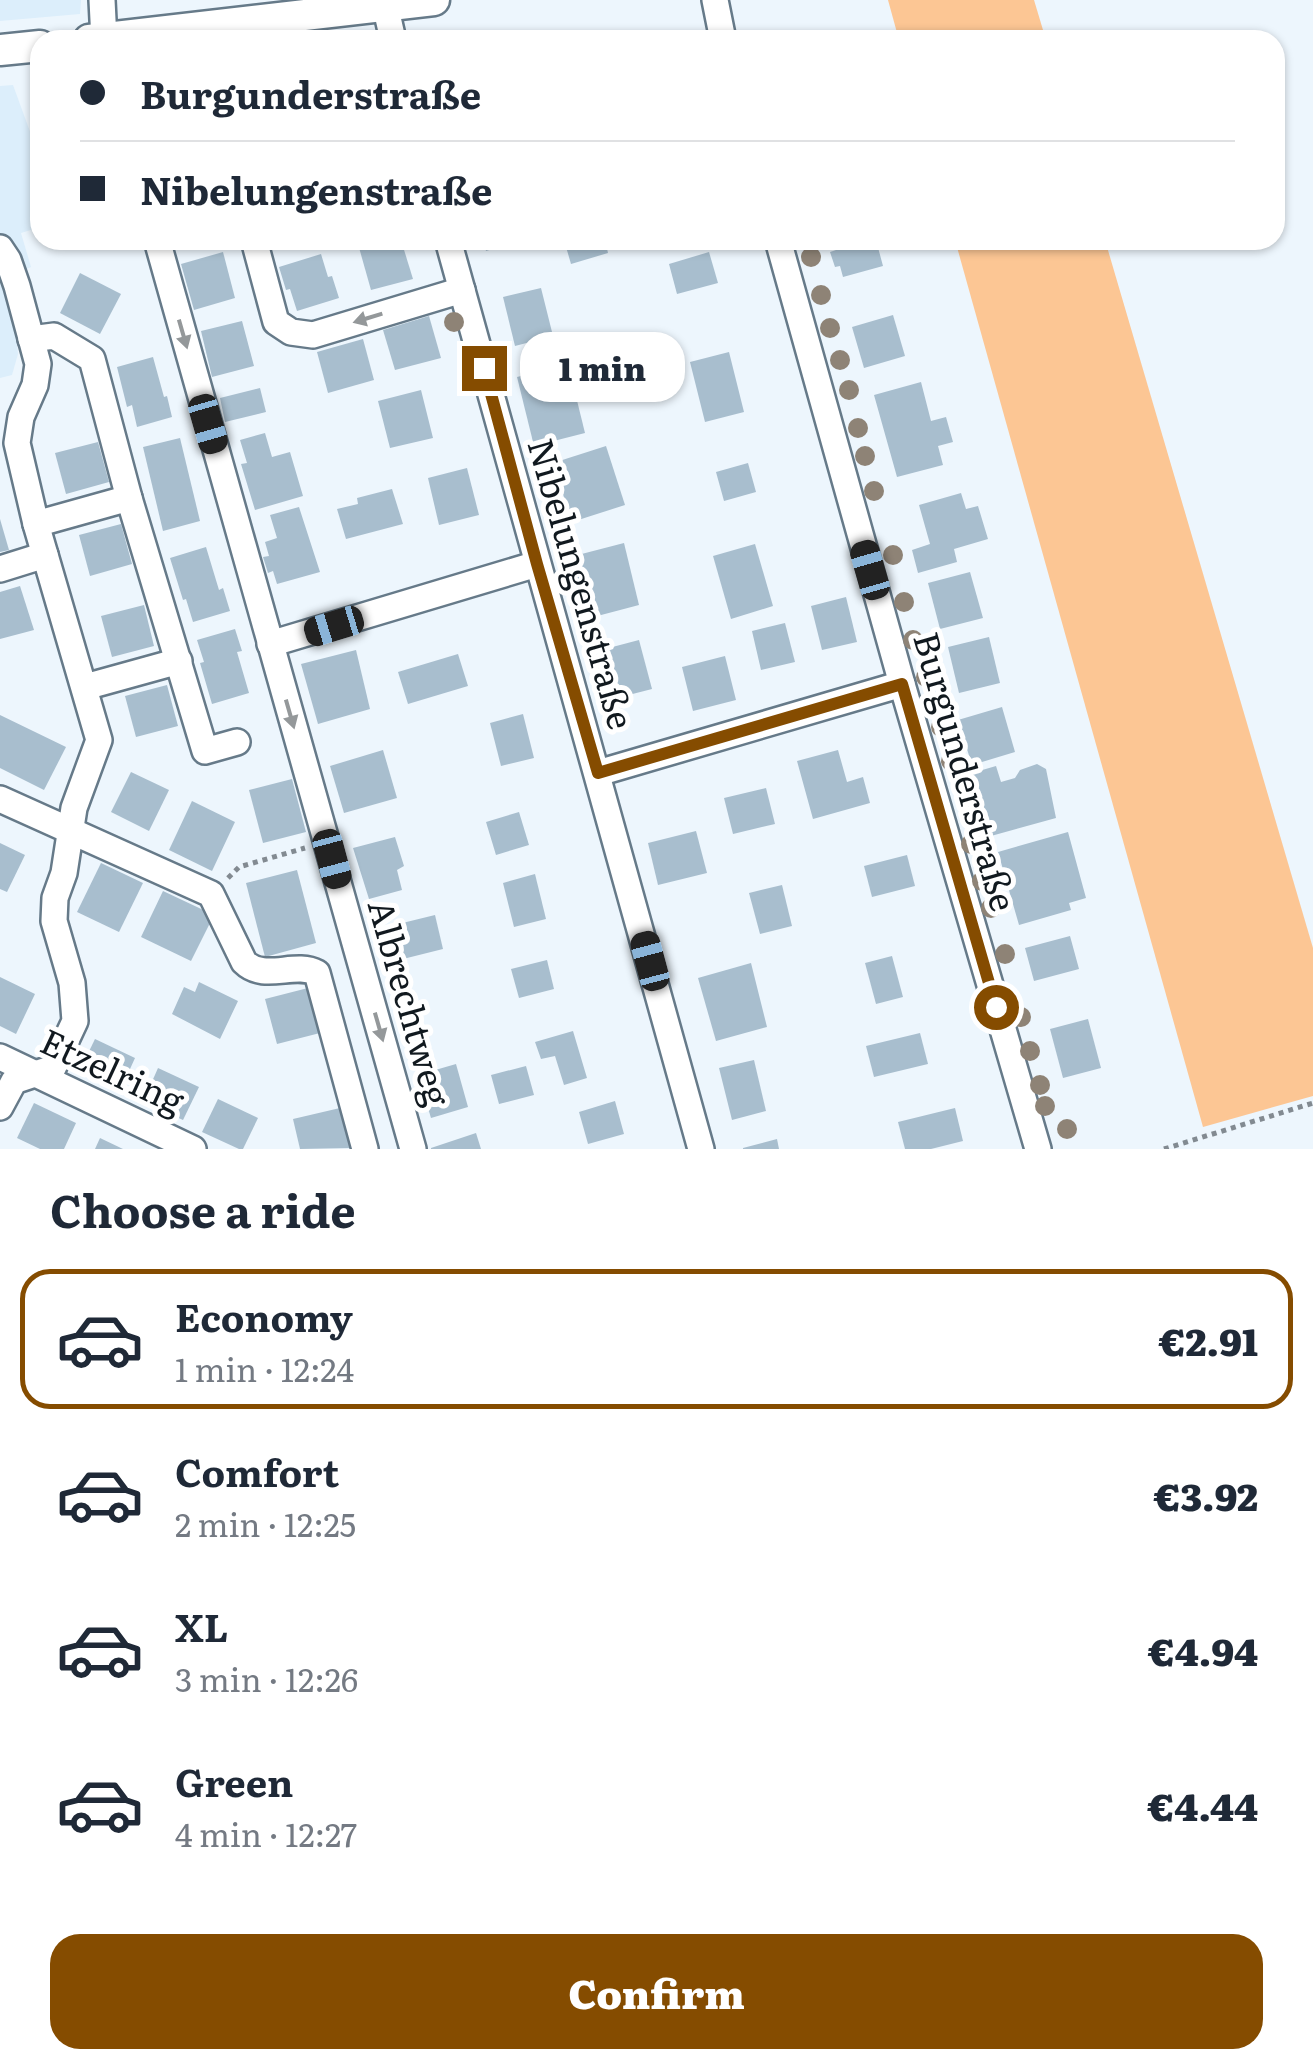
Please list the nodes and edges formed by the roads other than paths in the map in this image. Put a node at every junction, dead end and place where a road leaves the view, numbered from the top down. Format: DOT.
graph roads {
  1 [pos="102,0"];
  2 [pos="434,0"];
  3 [pos="715,0"];
  4 [pos="385,3"];
  5 [pos="100,30"];
  6 [pos="170,30"];
  7 [pos="390,30"];
  8 [pos="721,30"];
  9 [pos="30,47"];
  10 [pos="0,50"];
  11 [pos="0,248"];
  12 [pos="159,250"];
  13 [pos="257,250"];
  14 [pos="451,250"];
  15 [pos="781,250"];
  16 [pos="462,290"];
  17 [pos="31,338"];
  18 [pos="130,498"];
  19 [pos="36,524"];
  20 [pos="46,555"];
  21 [pos="537,564"];
  22 [pos="0,568"];
  23 [pos="270,644"];
  24 [pos="180,661"];
  25 [pos="902,684"];
  26 [pos="85,687"];
  27 [pos="237,742"];
  28 [pos="598,773"];
  29 [pos="0,798"];
  30 [pos="71,832"];
  31 [pos="0,1058"];
  32 [pos="34,1074"];
  33 [pos="0,1108"];
  34 [pos="194,1149"];
  35 [pos="365,1149"];
  36 [pos="413,1149"];
  37 [pos="702,1149"];
  38 [pos="1038,1149"];
  1 -- 5 [label="street"];
  2 -- 4 [label="main road"];
  3 -- 8 [label="street"];
  4 -- 6 [label="main road"];
  4 -- 7 [label="street"];
  9 -- 10 [label="main road"];
  11 -- 17 [label="street"];
  12 -- 23 [label="street, Albrechtweg, one-way"];
  16 -- 13 [label="street, one-way"];
  14 -- 16 [label="street, Nibelungenstraße"];
  15 -- 25 [label="street, Burgunderstraße"];
  16 -- 21 [label="street, Nibelungenstraße"];
  17 -- 18 [label="street"];
  17 -- 19 [label="street"];
  18 -- 19 [label="street"];
  18 -- 24 [label="street"];
  19 -- 20 [label="street"];
  20 -- 22 [label="street"];
  20 -- 26 [label="street"];
  21 -- 23 [label="street"];
  21 -- 28 [label="street, Nibelungenstraße"];
  23 -- 36 [label="street, Albrechtweg, one-way"];
  24 -- 26 [label="street"];
  24 -- 27 [label="street"];
  25 -- 28 [label="street, Nibelungenstraße"];
  25 -- 38 [label="street, Burgunderstraße"];
  26 -- 30 [label="street"];
  28 -- 37 [label="street, Nibelungenstraße"];
  29 -- 30 [label="street"];
  30 -- 32 [label="street"];
  30 -- 35 [label="street"];
  31 -- 32 [label="street, Etzelring"];
  32 -- 33 [label="street"];
  32 -- 34 [label="street, Etzelring"];
}
